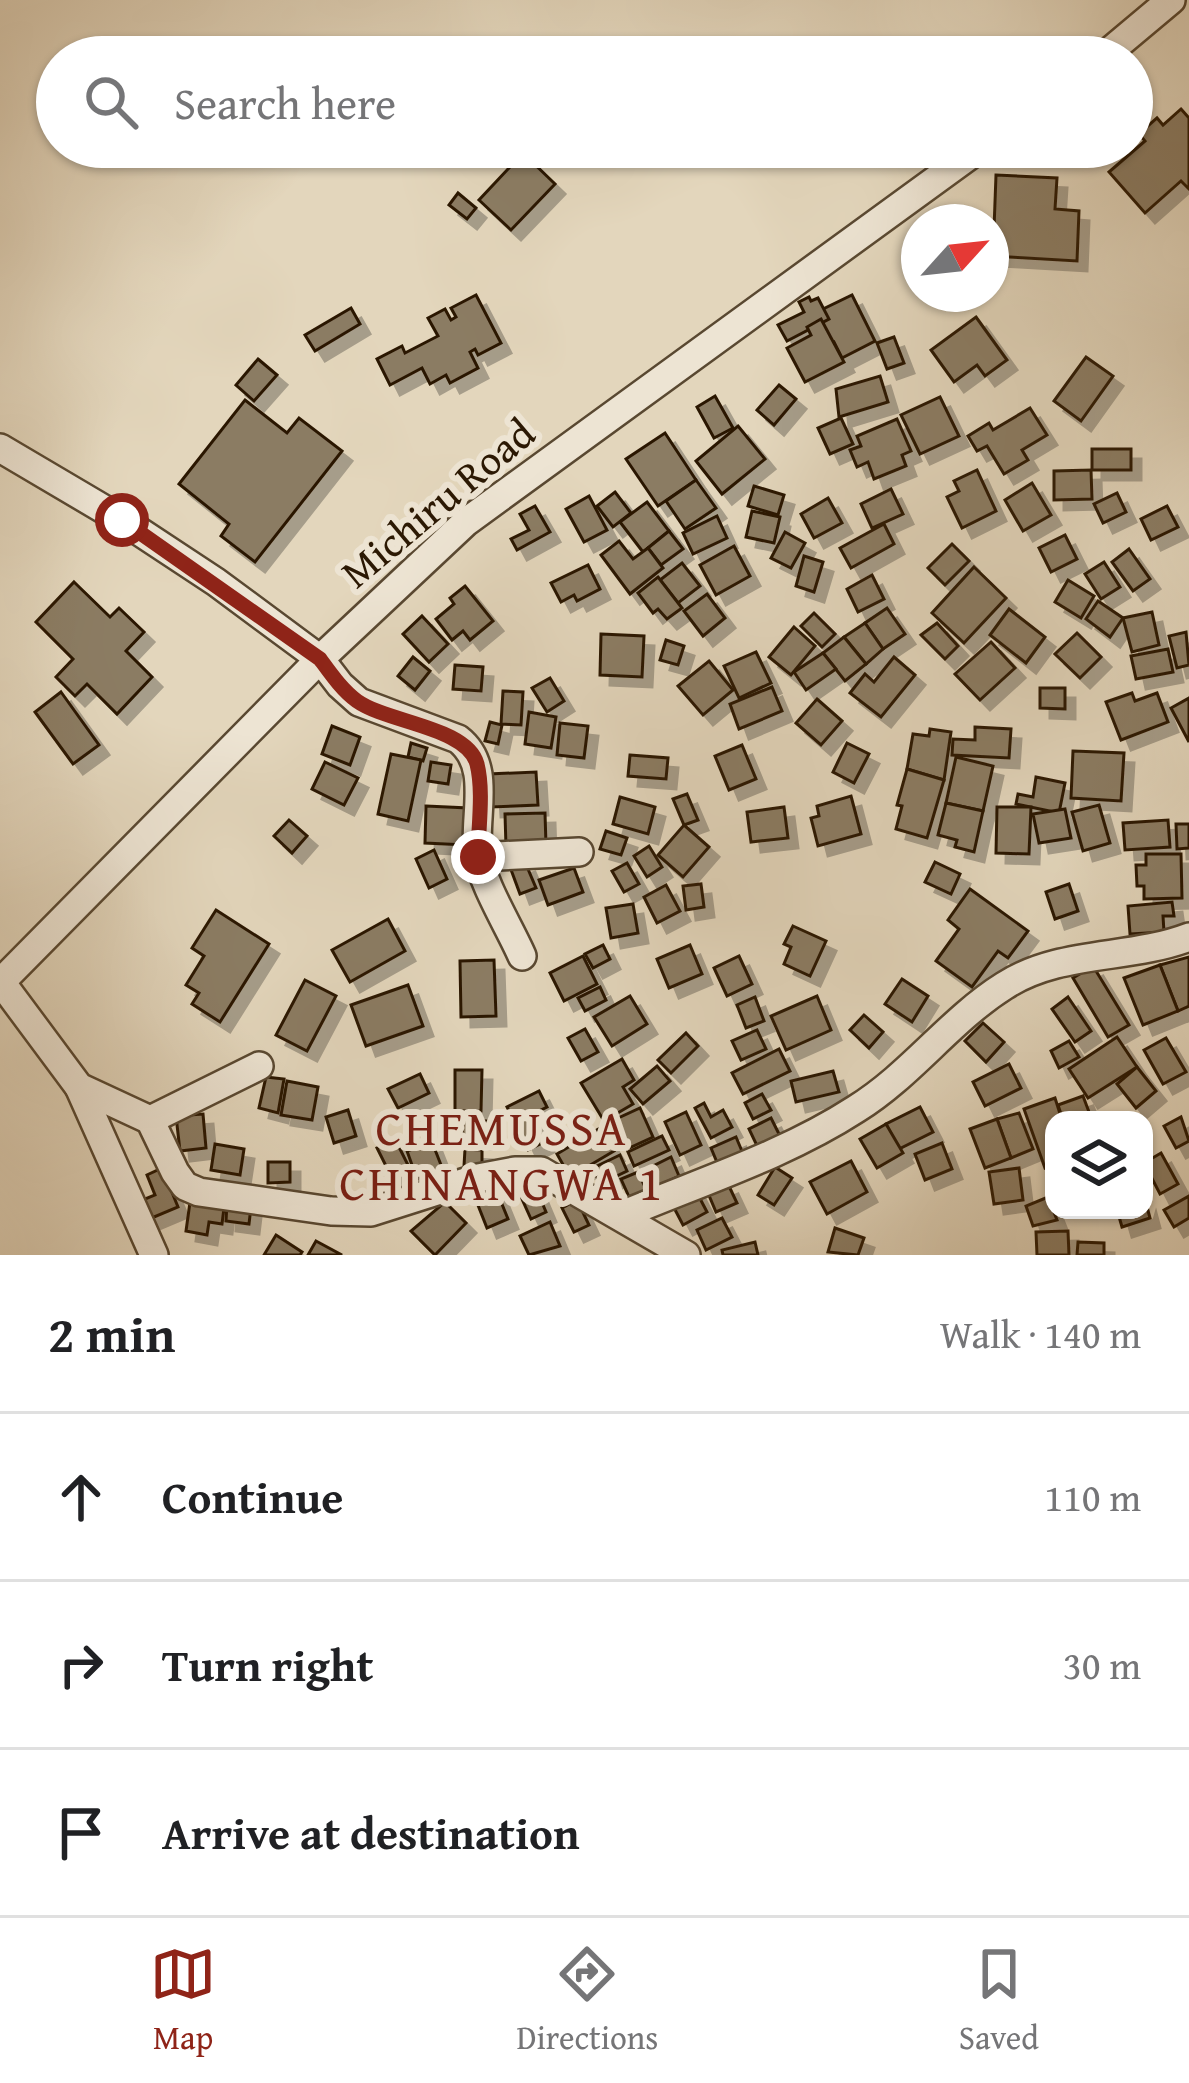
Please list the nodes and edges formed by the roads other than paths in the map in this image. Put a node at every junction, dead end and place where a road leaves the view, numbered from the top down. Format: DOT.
graph roads {
  1 [pos="1172,0"];
  2 [pos="1128,36"];
  3 [pos="952,168"];
  4 [pos="0,448"];
  5 [pos="320,659"];
  6 [pos="579,852"];
  7 [pos="478,857"];
  8 [pos="1189,937"];
  9 [pos="522,956"];
  10 [pos="1,982"];
  11 [pos="260,1066"];
  12 [pos="80,1087"];
  13 [pos="150,1120"];
  14 [pos="622,1215"];
  15 [pos="154,1255"];
  16 [pos="686,1255"];
  1 -- 2 [label="street"];
  3 -- 5 [label="street, Michiru Road"];
  4 -- 5 [label="street"];
  5 -- 7 [label="street"];
  5 -- 10 [label="street, Michiru Road"];
  6 -- 7 [label="street"];
  7 -- 9 [label="street"];
  8 -- 14 [label="street"];
  10 -- 12 [label="street"];
  11 -- 13 [label="street"];
  12 -- 13 [label="street"];
  12 -- 15 [label="street"];
  13 -- 14 [label="street"];
  14 -- 16 [label="street"];
}
